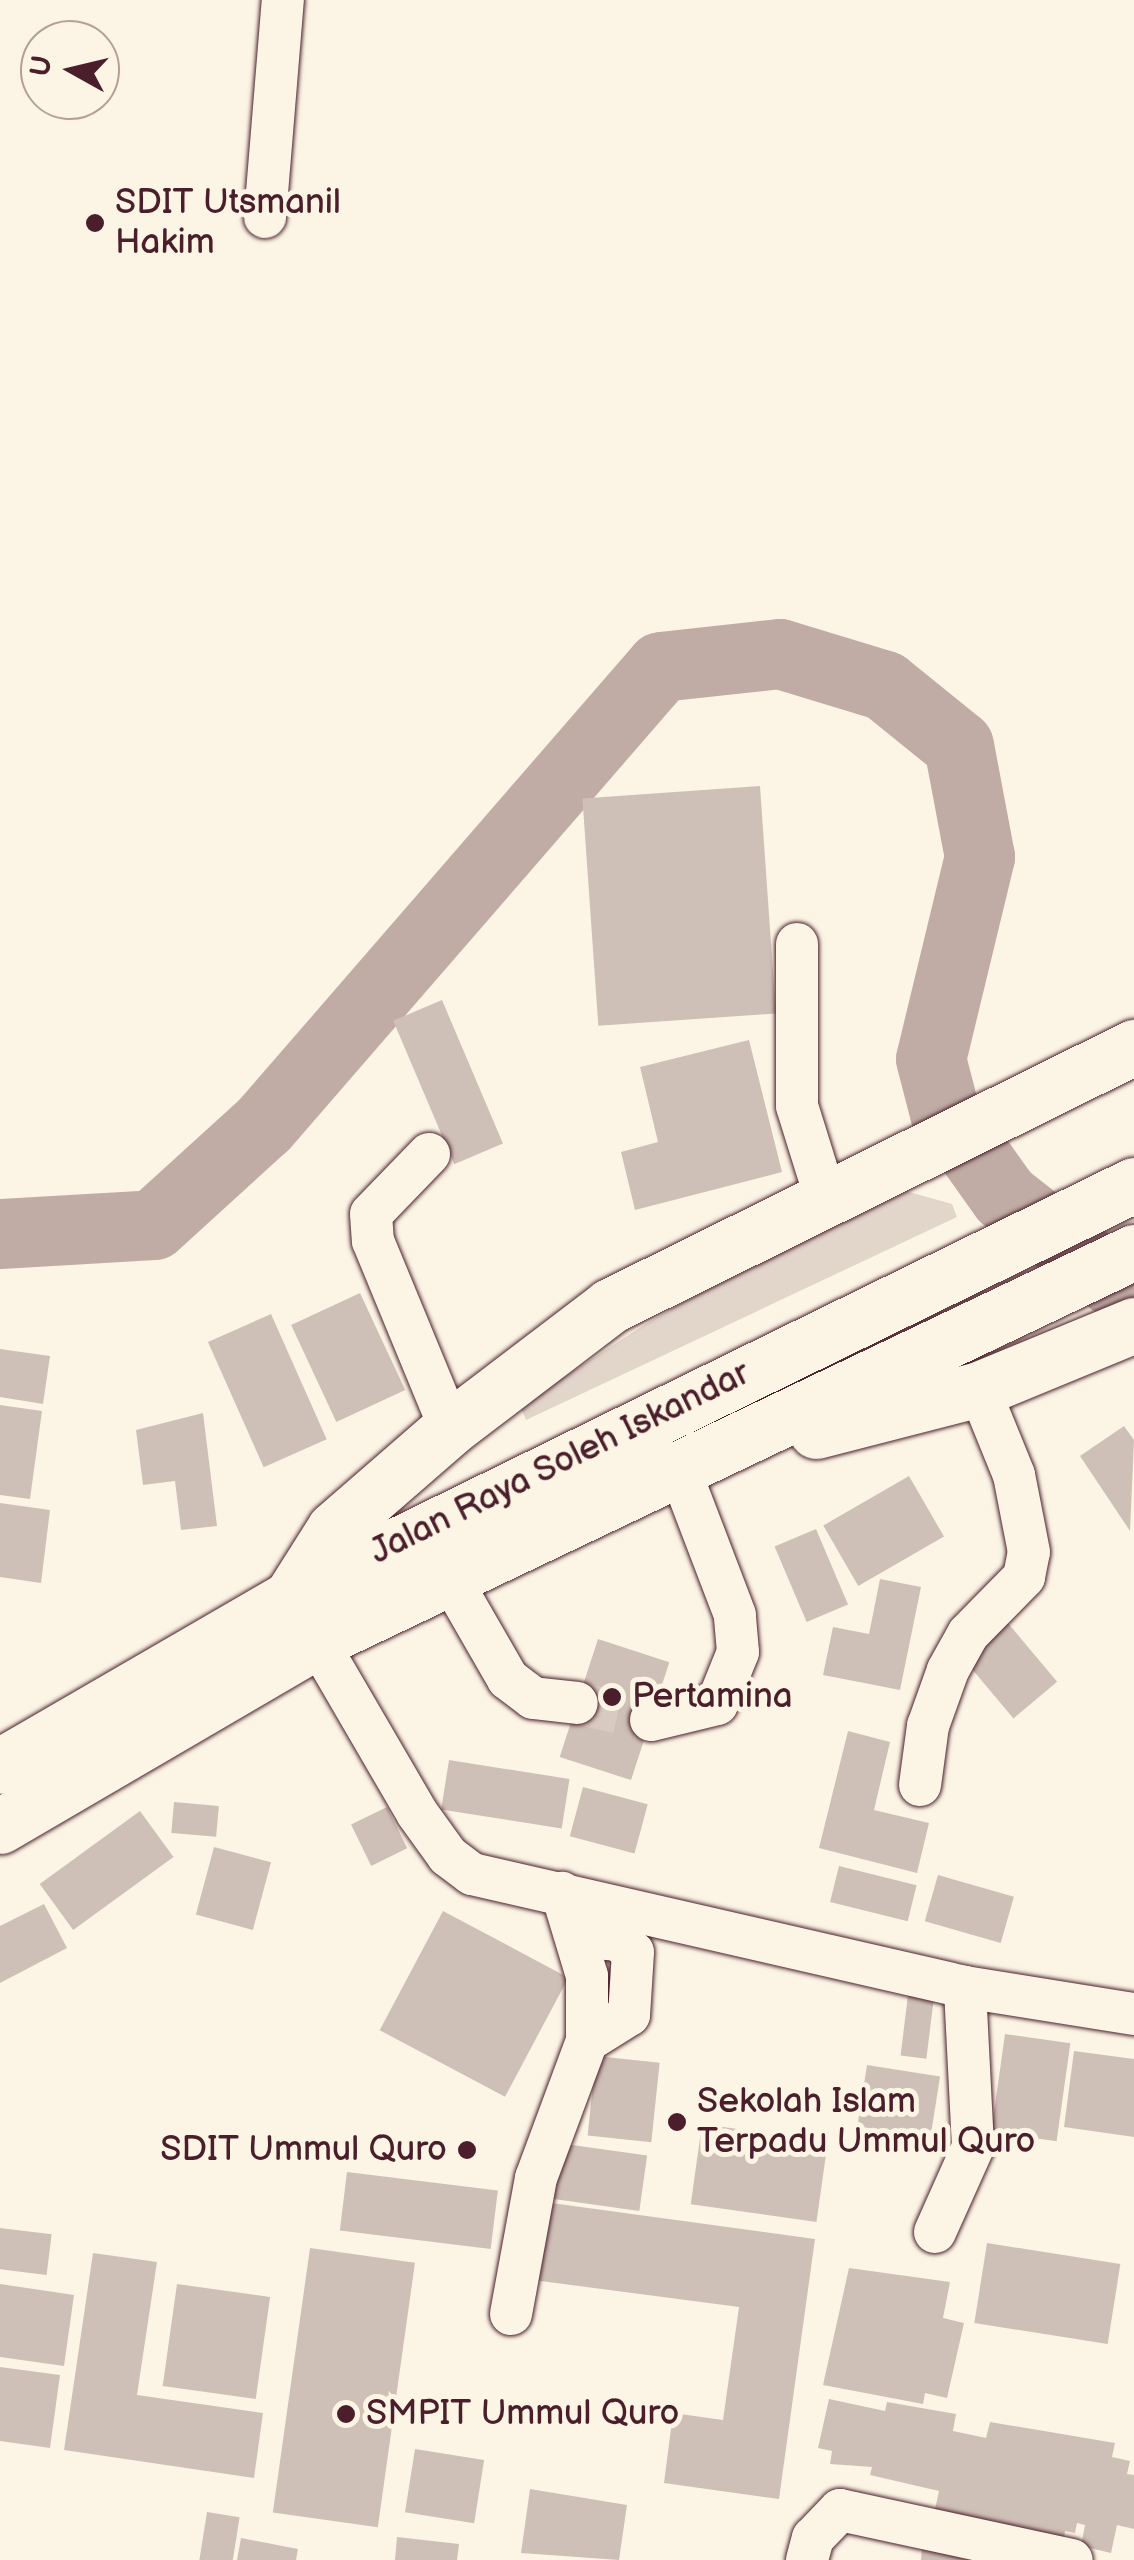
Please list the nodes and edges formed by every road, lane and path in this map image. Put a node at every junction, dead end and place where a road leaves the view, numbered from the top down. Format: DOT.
graph roads {
  1 [pos="283,0"];
  2 [pos="266,217"];
  3 [pos="798,944"];
  4 [pos="1134,1046"];
  5 [pos="429,1154"];
  6 [pos="1134,1185"];
  7 [pos="825,1196"];
  8 [pos="1134,1252"];
  9 [pos="1134,1325"];
  10 [pos="979,1389"];
  11 [pos="450,1428"];
  12 [pos="678,1466"];
  13 [pos="451,1580"];
  14 [pos="304,1619"];
  15 [pos="577,1703"];
  16 [pos="651,1720"];
  17 [pos="0,1766"];
  18 [pos="920,1785"];
  19 [pos="0,1826"];
  20 [pos="562,1893"];
  21 [pos="966,1988"];
  22 [pos="1134,2014"];
  23 [pos="935,2232"];
  24 [pos="511,2314"];
  25 [pos="806,2560"];
  26 [pos="1072,2560"];
  1 -- 2 [label="street"];
  3 -- 7 [label="street"];
  4 -- 7 [label="highway"];
  5 -- 11 [label="street"];
  6 -- 14 [label="highway, Jalan Raya Soleh Iskandar"];
  7 -- 11 [label="highway"];
  8 -- 12 [label="highway, Jalan Raya Soleh Iskandar"];
  9 -- 10 [label="highway"];
  10 -- 12 [label="highway"];
  10 -- 18 [label="street"];
  11 -- 14 [label="highway"];
  12 -- 13 [label="highway, Jalan Raya Soleh Iskandar"];
  12 -- 16 [label="street"];
  13 -- 14 [label="highway, Jalan Raya Soleh Iskandar"];
  13 -- 15 [label="street"];
  14 -- 17 [label="highway, Jalan Raya Soleh Iskandar"];
  14 -- 19 [label="highway, Jalan Raya Soleh Iskandar"];
  14 -- 20 [label="street"];
  20 -- 21 [label="street"];
  20 -- 24 [label="street"];
  21 -- 22 [label="street"];
  21 -- 23 [label="street"];
  25 -- 26 [label="street"];
}
